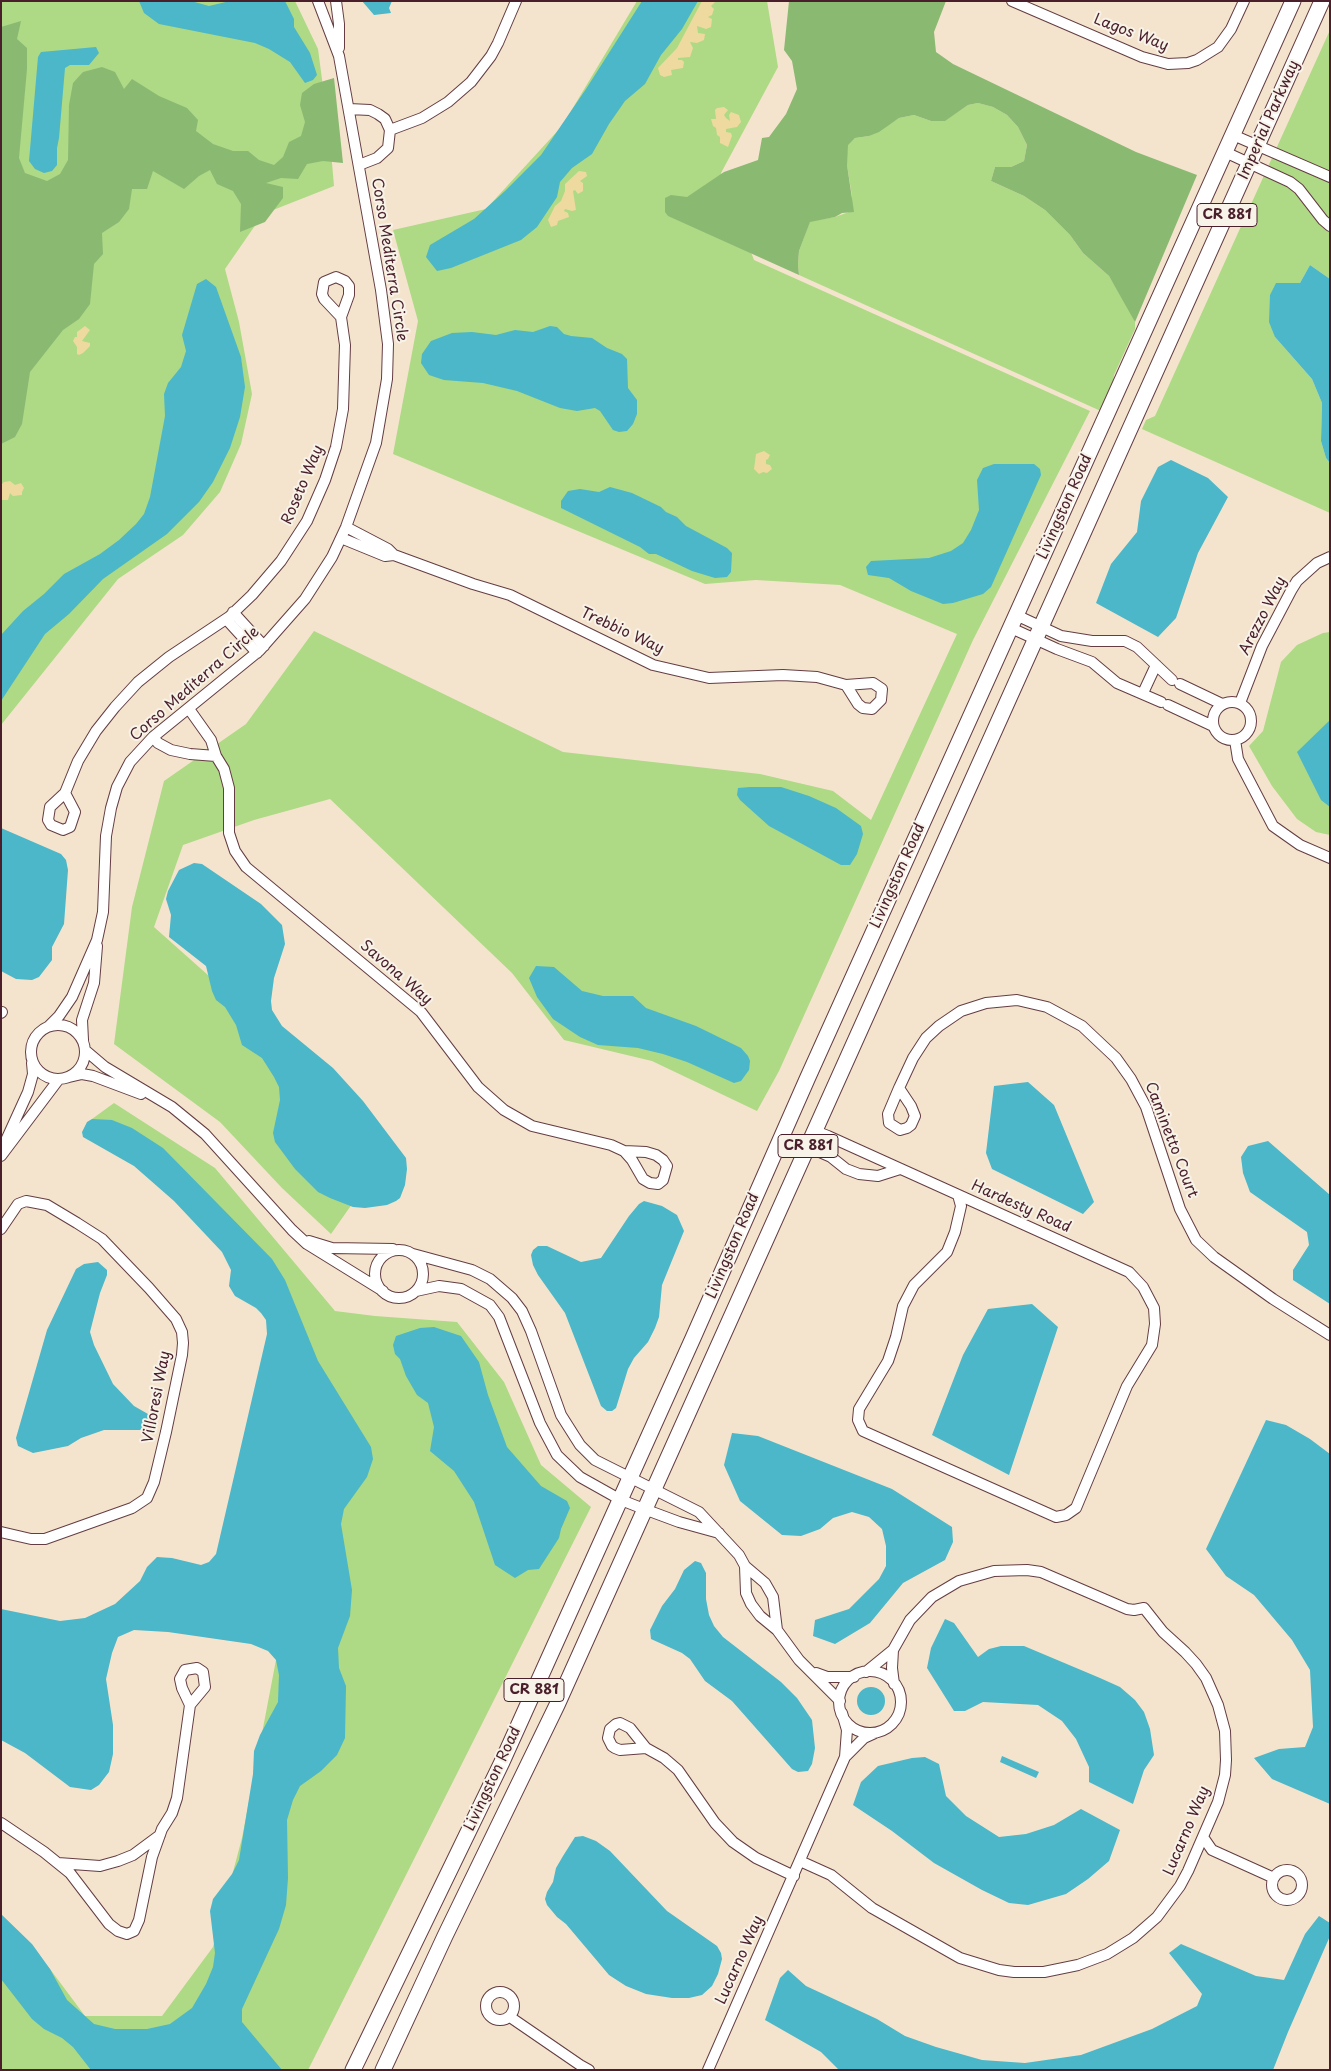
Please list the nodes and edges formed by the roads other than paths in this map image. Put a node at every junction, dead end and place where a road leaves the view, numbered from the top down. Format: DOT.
graph roads {
  1 [pos="318,1"];
  2 [pos="336,1"];
  3 [pos="516,1"];
  4 [pos="1012,1"];
  5 [pos="1244,1"];
  6 [pos="1293,1"];
  7 [pos="1322,1"];
  8 [pos="339,56"];
  9 [pos="348,109"];
  10 [pos="390,130"];
  11 [pos="1233,135"];
  12 [pos="1257,146"];
  13 [pos="1226,152"];
  14 [pos="1250,163"];
  15 [pos="359,165"];
  16 [pos="1330,177"];
  17 [pos="1330,226"];
  18 [pos="341,317"];
  19 [pos="1105,418"];
  20 [pos="1130,429"];
  21 [pos="346,527"];
  22 [pos="341,538"];
  23 [pos="394,555"];
  24 [pos="1330,557"];
  25 [pos="230,616"];
  26 [pos="1013,622"];
  27 [pos="1039,633"];
  28 [pos="261,649"];
  29 [pos="1156,665"];
  30 [pos="846,685"];
  31 [pos="1143,693"];
  32 [pos="1240,703"];
  33 [pos="1222,704"];
  34 [pos="189,709"];
  35 [pos="1213,726"];
  36 [pos="153,737"];
  37 [pos="1235,740"];
  38 [pos="216,756"];
  39 [pos="66,793"];
  40 [pos="1330,858"];
  41 [pos="97,940"];
  42 [pos="49,1026"];
  43 [pos="84,1046"];
  44 [pos="32,1062"];
  45 [pos="63,1078"];
  46 [pos="899,1088"];
  47 [pos="157,1099"];
  48 [pos="815,1131"];
  49 [pos="808,1147"];
  50 [pos="1,1150"];
  51 [pos="624,1151"];
  52 [pos="1,1156"];
  53 [pos="900,1169"];
  54 [pos="958,1195"];
  55 [pos="1,1229"];
  56 [pos="299,1237"];
  57 [pos="400,1250"];
  58 [pos="413,1254"];
  59 [pos="416,1290"];
  60 [pos="383,1291"];
  61 [pos="1330,1335"];
  62 [pos="631,1477"];
  63 [pos="653,1488"];
  64 [pos="620,1500"];
  65 [pos="644,1509"];
  66 [pos="1,1532"];
  67 [pos="719,1533"];
  68 [pos="744,1566"];
  69 [pos="777,1630"];
  70 [pos="893,1650"];
  71 [pos="813,1672"];
  72 [pos="866,1672"];
  73 [pos="854,1676"];
  74 [pos="894,1684"];
  75 [pos="840,1701"];
  76 [pos="190,1706"];
  77 [pos="842,1713"];
  78 [pos="875,1733"];
  79 [pos="646,1748"];
  80 [pos="845,1757"];
  81 [pos="1,1823"];
  82 [pos="160,1835"];
  83 [pos="1202,1837"];
  84 [pos="1212,1850"];
  85 [pos="1195,1854"];
  86 [pos="800,1862"];
  87 [pos="57,1863"];
  88 [pos="794,1876"];
  89 [pos="1274,1878"];
  90 [pos="510,2017"];
  91 [pos="353,2070"];
  92 [pos="382,2070"];
  93 [pos="589,2070"];
  94 [pos="708,2070"];
  1 -- 8 [label="street, Corso Mediterra Circle"];
  2 -- 8 [label="street, Corso Mediterra Circle"];
  3 -- 10 [label="street"];
  4 -- 5 [label="street, Lagos Way"];
  6 -- 11 [label="main road, Imperial Parkway / CR 881"];
  7 -- 12 [label="main road, Imperial Parkway / CR 881"];
  8 -- 9 [label="street, Corso Mediterra Circle"];
  9 -- 10 [label="street"];
  9 -- 15 [label="street, Corso Mediterra Circle"];
  10 -- 15 [label="street"];
  11 -- 12 [label="street"];
  11 -- 13 [label="main road, Imperial Parkway / CR 881"];
  12 -- 14 [label="main road, Imperial Parkway / CR 881"];
  12 -- 16 [label="street"];
  13 -- 14 [label="street"];
  13 -- 19 [label="main road, Imperial Parkway / CR 881"];
  14 -- 17 [label="street"];
  14 -- 20 [label="main road, Imperial Parkway / CR 881"];
  15 -- 21 [label="street, Corso Mediterra Circle"];
  18 -- 25 [label="street, Roseto Way"];
  19 -- 26 [label="main road, Livingston Road / CR 881"];
  20 -- 27 [label="main road, Livingston Road / CR 881"];
  21 -- 22 [label="street, Corso Mediterra Circle"];
  21 -- 23 [label="street, Trebbio Way"];
  22 -- 23 [label="street, Trebbio Way"];
  22 -- 28 [label="street, Corso Mediterra Circle"];
  23 -- 30 [label="street, Trebbio Way"];
  24 -- 32 [label="street, Arezzo Way"];
  25 -- 28 [label="street"];
  25 -- 39 [label="street, Roseto Way"];
  26 -- 27 [label="street"];
  26 -- 62 [label="main road, Livingston Road / CR 881"];
  27 -- 29 [label="street"];
  27 -- 31 [label="street"];
  27 -- 48 [label="main road, Livingston Road / CR 881"];
  28 -- 34 [label="street, Corso Mediterra Circle"];
  29 -- 31 [label="street"];
  29 -- 33 [label="street"];
  31 -- 35 [label="street"];
  32 -- 33 [label="street"];
  32 -- 37 [label="street"];
  33 -- 35 [label="street"];
  34 -- 36 [label="street, Corso Mediterra Circle"];
  34 -- 38 [label="street, Savona Way"];
  35 -- 37 [label="street"];
  36 -- 38 [label="street"];
  36 -- 41 [label="street, Corso Mediterra Circle"];
  37 -- 40 [label="street"];
  38 -- 51 [label="street, Savona Way"];
  41 -- 42 [label="street, Corso Mediterra Circle"];
  41 -- 43 [label="street, Corso Mediterra Circle"];
  42 -- 43 [label="street"];
  42 -- 44 [label="street, Corso Mediterra Circle"];
  43 -- 45 [label="street, Corso Mediterra Circle"];
  43 -- 47 [label="street"];
  44 -- 45 [label="street"];
  44 -- 50 [label="street, Corso Mediterra Circle"];
  45 -- 47 [label="street"];
  45 -- 52 [label="street, Corso Mediterra Circle"];
  46 -- 61 [label="street, Caminetto Court"];
  47 -- 56 [label="street"];
  48 -- 49 [label="main road, Livingston Road / CR 881"];
  48 -- 53 [label="street, Hardesty Road"];
  49 -- 53 [label="street"];
  49 -- 63 [label="main road, Livingston Road / CR 881"];
  53 -- 54 [label="street, Hardesty Road"];
  54 -- 54 [label="street, Hardesty Road"];
  55 -- 66 [label="street, Villoresi Way"];
  56 -- 57 [label="street"];
  56 -- 60 [label="street"];
  57 -- 58 [label="street"];
  57 -- 60 [label="street"];
  58 -- 59 [label="street"];
  58 -- 62 [label="street"];
  59 -- 60 [label="street"];
  59 -- 64 [label="street"];
  62 -- 63 [label="street"];
  62 -- 64 [label="main road, Livingston Road / CR 881"];
  63 -- 65 [label="main road, Livingston Road / CR 881"];
  63 -- 67 [label="street"];
  64 -- 65 [label="street"];
  64 -- 91 [label="main road, Livingston Road / CR 881"];
  65 -- 67 [label="street"];
  65 -- 92 [label="main road, Livingston Road / CR 881"];
  67 -- 68 [label="street"];
  68 -- 69 [label="street"];
  68 -- 69 [label="street"];
  69 -- 71 [label="street"];
  70 -- 72 [label="street, Lucarno Way"];
  70 -- 74 [label="street, Lucarno Way"];
  70 -- 83 [label="street, Lucarno Way"];
  71 -- 73 [label="street"];
  71 -- 75 [label="street"];
  72 -- 73 [label="street"];
  72 -- 74 [label="street"];
  73 -- 75 [label="street"];
  74 -- 78 [label="street"];
  75 -- 77 [label="street"];
  76 -- 82 [label="street"];
  77 -- 78 [label="street"];
  77 -- 80 [label="street, Lucarno Way"];
  78 -- 80 [label="street, Lucarno Way"];
  79 -- 88 [label="street"];
  80 -- 86 [label="street, Lucarno Way"];
  81 -- 87 [label="street"];
  82 -- 87 [label="street"];
  82 -- 87 [label="street"];
  83 -- 84 [label="street"];
  83 -- 85 [label="street, Lucarno Way"];
  84 -- 85 [label="street"];
  84 -- 89 [label="street"];
  85 -- 86 [label="street, Lucarno Way"];
  86 -- 88 [label="street, Lucarno Way"];
  88 -- 94 [label="street, Lucarno Way"];
  90 -- 93 [label="street"];
}
